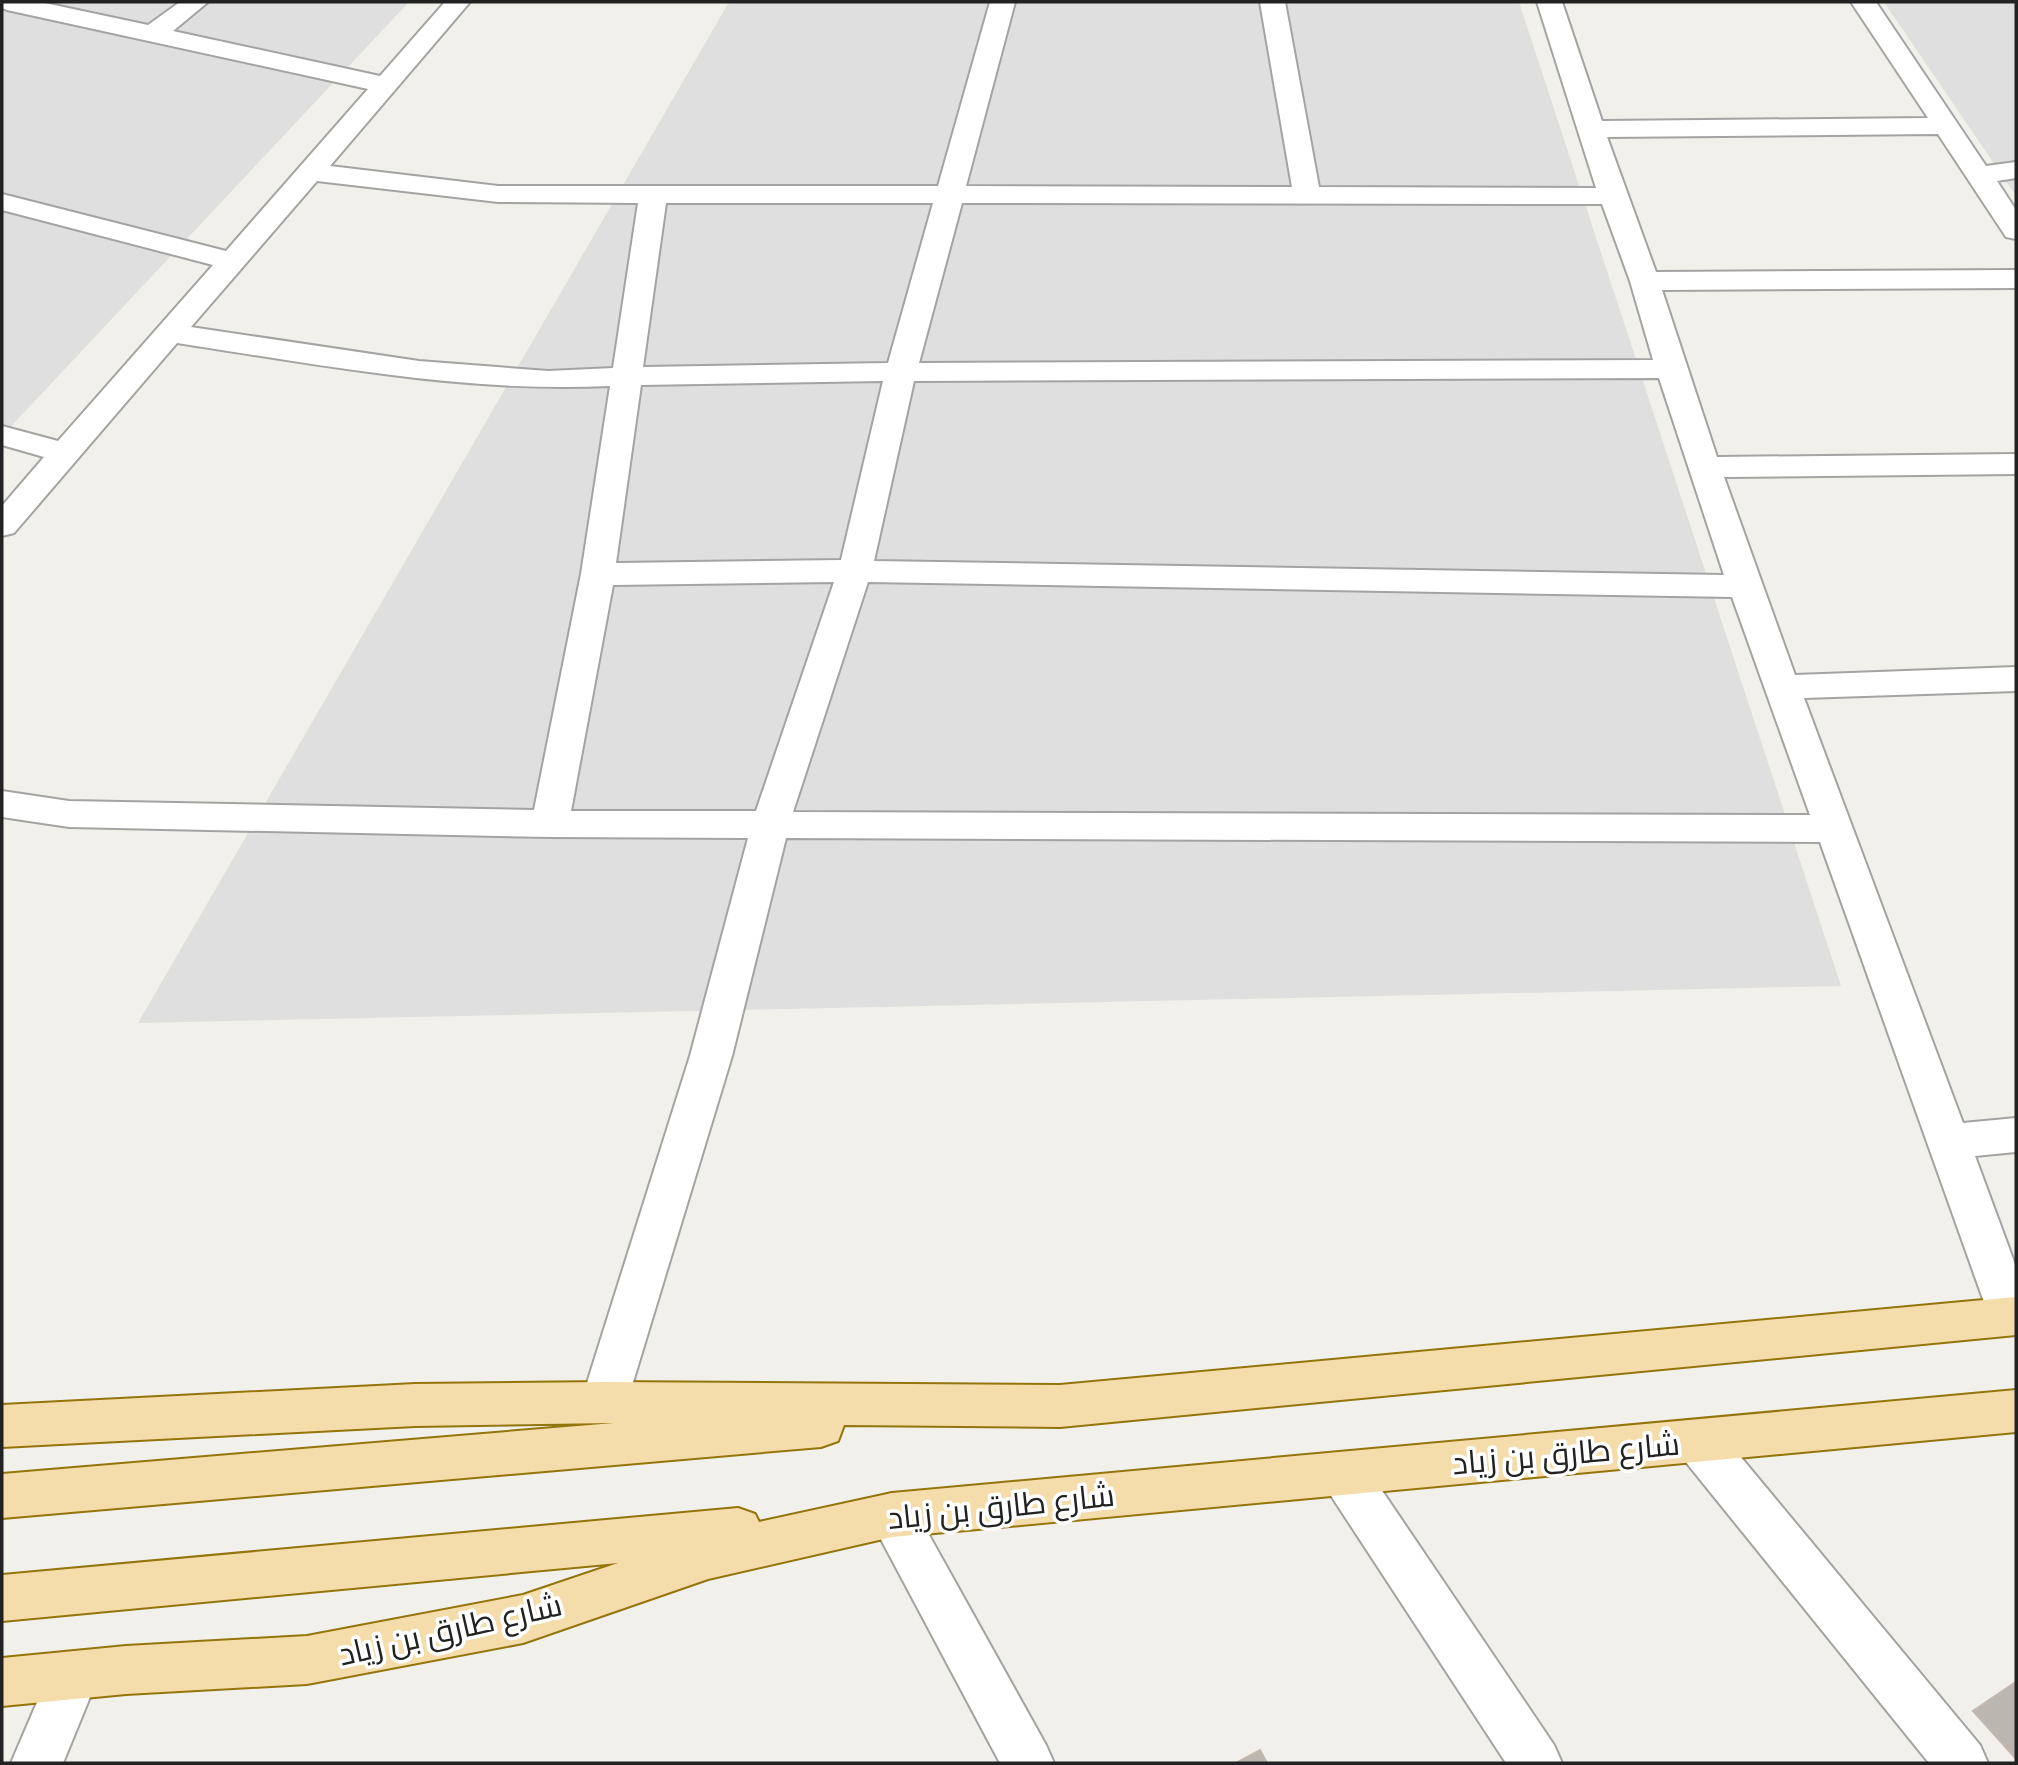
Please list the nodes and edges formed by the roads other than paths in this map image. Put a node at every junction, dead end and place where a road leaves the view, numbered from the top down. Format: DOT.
graph roads {
  1 [pos="8,2"];
  2 [pos="196,2"];
  3 [pos="458,2"];
  4 [pos="1003,2"];
  5 [pos="1273,2"];
  6 [pos="1549,2"];
  7 [pos="1864,2"];
  8 [pos="153,34"];
  9 [pos="385,85"];
  10 [pos="1947,126"];
  11 [pos="1591,128"];
  12 [pos="2016,170"];
  13 [pos="309,172"];
  14 [pos="1979,175"];
  15 [pos="653,195"];
  16 [pos="1307,196"];
  17 [pos="948,197"];
  18 [pos="1613,197"];
  19 [pos="2,202"];
  20 [pos="2016,231"];
  21 [pos="232,261"];
  22 [pos="2016,279"];
  23 [pos="1645,281"];
  24 [pos="169,333"];
  25 [pos="1671,369"];
  26 [pos="901,372"];
  27 [pos="628,376"];
  28 [pos="2,435"];
  29 [pos="65,453"];
  30 [pos="2016,464"];
  31 [pos="1704,467"];
  32 [pos="2,526"];
  33 [pos="855,571"];
  34 [pos="598,574"];
  35 [pos="1745,586"];
  36 [pos="2016,679"];
  37 [pos="1782,687"];
  38 [pos="2,804"];
  39 [pos="550,824"];
  40 [pos="770,825"];
  41 [pos="1834,829"];
  42 [pos="2016,1135"];
  43 [pos="1949,1142"];
  44 [pos="2014,1316"];
  45 [pos="604,1402"];
  46 [pos="1060,1406"];
  47 [pos="2016,1411"];
  48 [pos="2,1426"];
  49 [pos="1698,1441"];
  50 [pos="1343,1473"];
  51 [pos="2,1496"];
  52 [pos="892,1516"];
  53 [pos="2,1598"];
  54 [pos="74,1675"];
  55 [pos="2,1682"];
  56 [pos="37,1763"];
  57 [pos="1028,1763"];
  58 [pos="1536,1763"];
  59 [pos="1962,1763"];
  1 -- 8 [label="street"];
  2 -- 8 [label="street"];
  3 -- 9 [label="street"];
  4 -- 17 [label="street"];
  5 -- 16 [label="street"];
  6 -- 11 [label="street"];
  7 -- 10 [label="street"];
  8 -- 9 [label="street"];
  9 -- 13 [label="street"];
  10 -- 11 [label="street"];
  10 -- 14 [label="street"];
  11 -- 18 [label="street"];
  12 -- 14 [label="street"];
  13 -- 15 [label="street"];
  13 -- 21 [label="street"];
  14 -- 20 [label="street"];
  15 -- 17 [label="street"];
  15 -- 27 [label="street"];
  16 -- 17 [label="street"];
  16 -- 18 [label="street"];
  17 -- 26 [label="street"];
  18 -- 23 [label="street"];
  19 -- 21 [label="street"];
  21 -- 24 [label="street"];
  22 -- 23 [label="street"];
  23 -- 25 [label="street"];
  24 -- 27 [label="street"];
  24 -- 29 [label="street"];
  25 -- 26 [label="street"];
  25 -- 31 [label="street"];
  26 -- 27 [label="street"];
  26 -- 33 [label="street"];
  27 -- 34 [label="street"];
  28 -- 29 [label="street"];
  29 -- 32 [label="street"];
  30 -- 31 [label="street"];
  31 -- 35 [label="street"];
  33 -- 34 [label="street"];
  33 -- 35 [label="street"];
  33 -- 40 [label="street"];
  34 -- 39 [label="street"];
  35 -- 37 [label="street"];
  36 -- 37 [label="street"];
  37 -- 41 [label="street"];
  38 -- 39 [label="street"];
  39 -- 40 [label="street"];
  40 -- 41 [label="street"];
  40 -- 45 [label="street"];
  41 -- 43 [label="street"];
  42 -- 43 [label="street"];
  43 -- 44 [label="street"];
  44 -- 46 [label="main road"];
  45 -- 46 [label="main road"];
  45 -- 48 [label="main road"];
  46 -- 51 [label="main road"];
  47 -- 49 [label="main road, شارع طارق بن زياد"];
  49 -- 50 [label="main road, شارع طارق بن زياد"];
  49 -- 59 [label="street"];
  50 -- 52 [label="main road, شارع طارق بن زياد"];
  50 -- 58 [label="street"];
  52 -- 53 [label="main road"];
  52 -- 54 [label="main road, شارع طارق بن زياد"];
  52 -- 57 [label="street"];
  54 -- 55 [label="main road, شارع طارق بن زياد"];
  54 -- 56 [label="street"];
}
